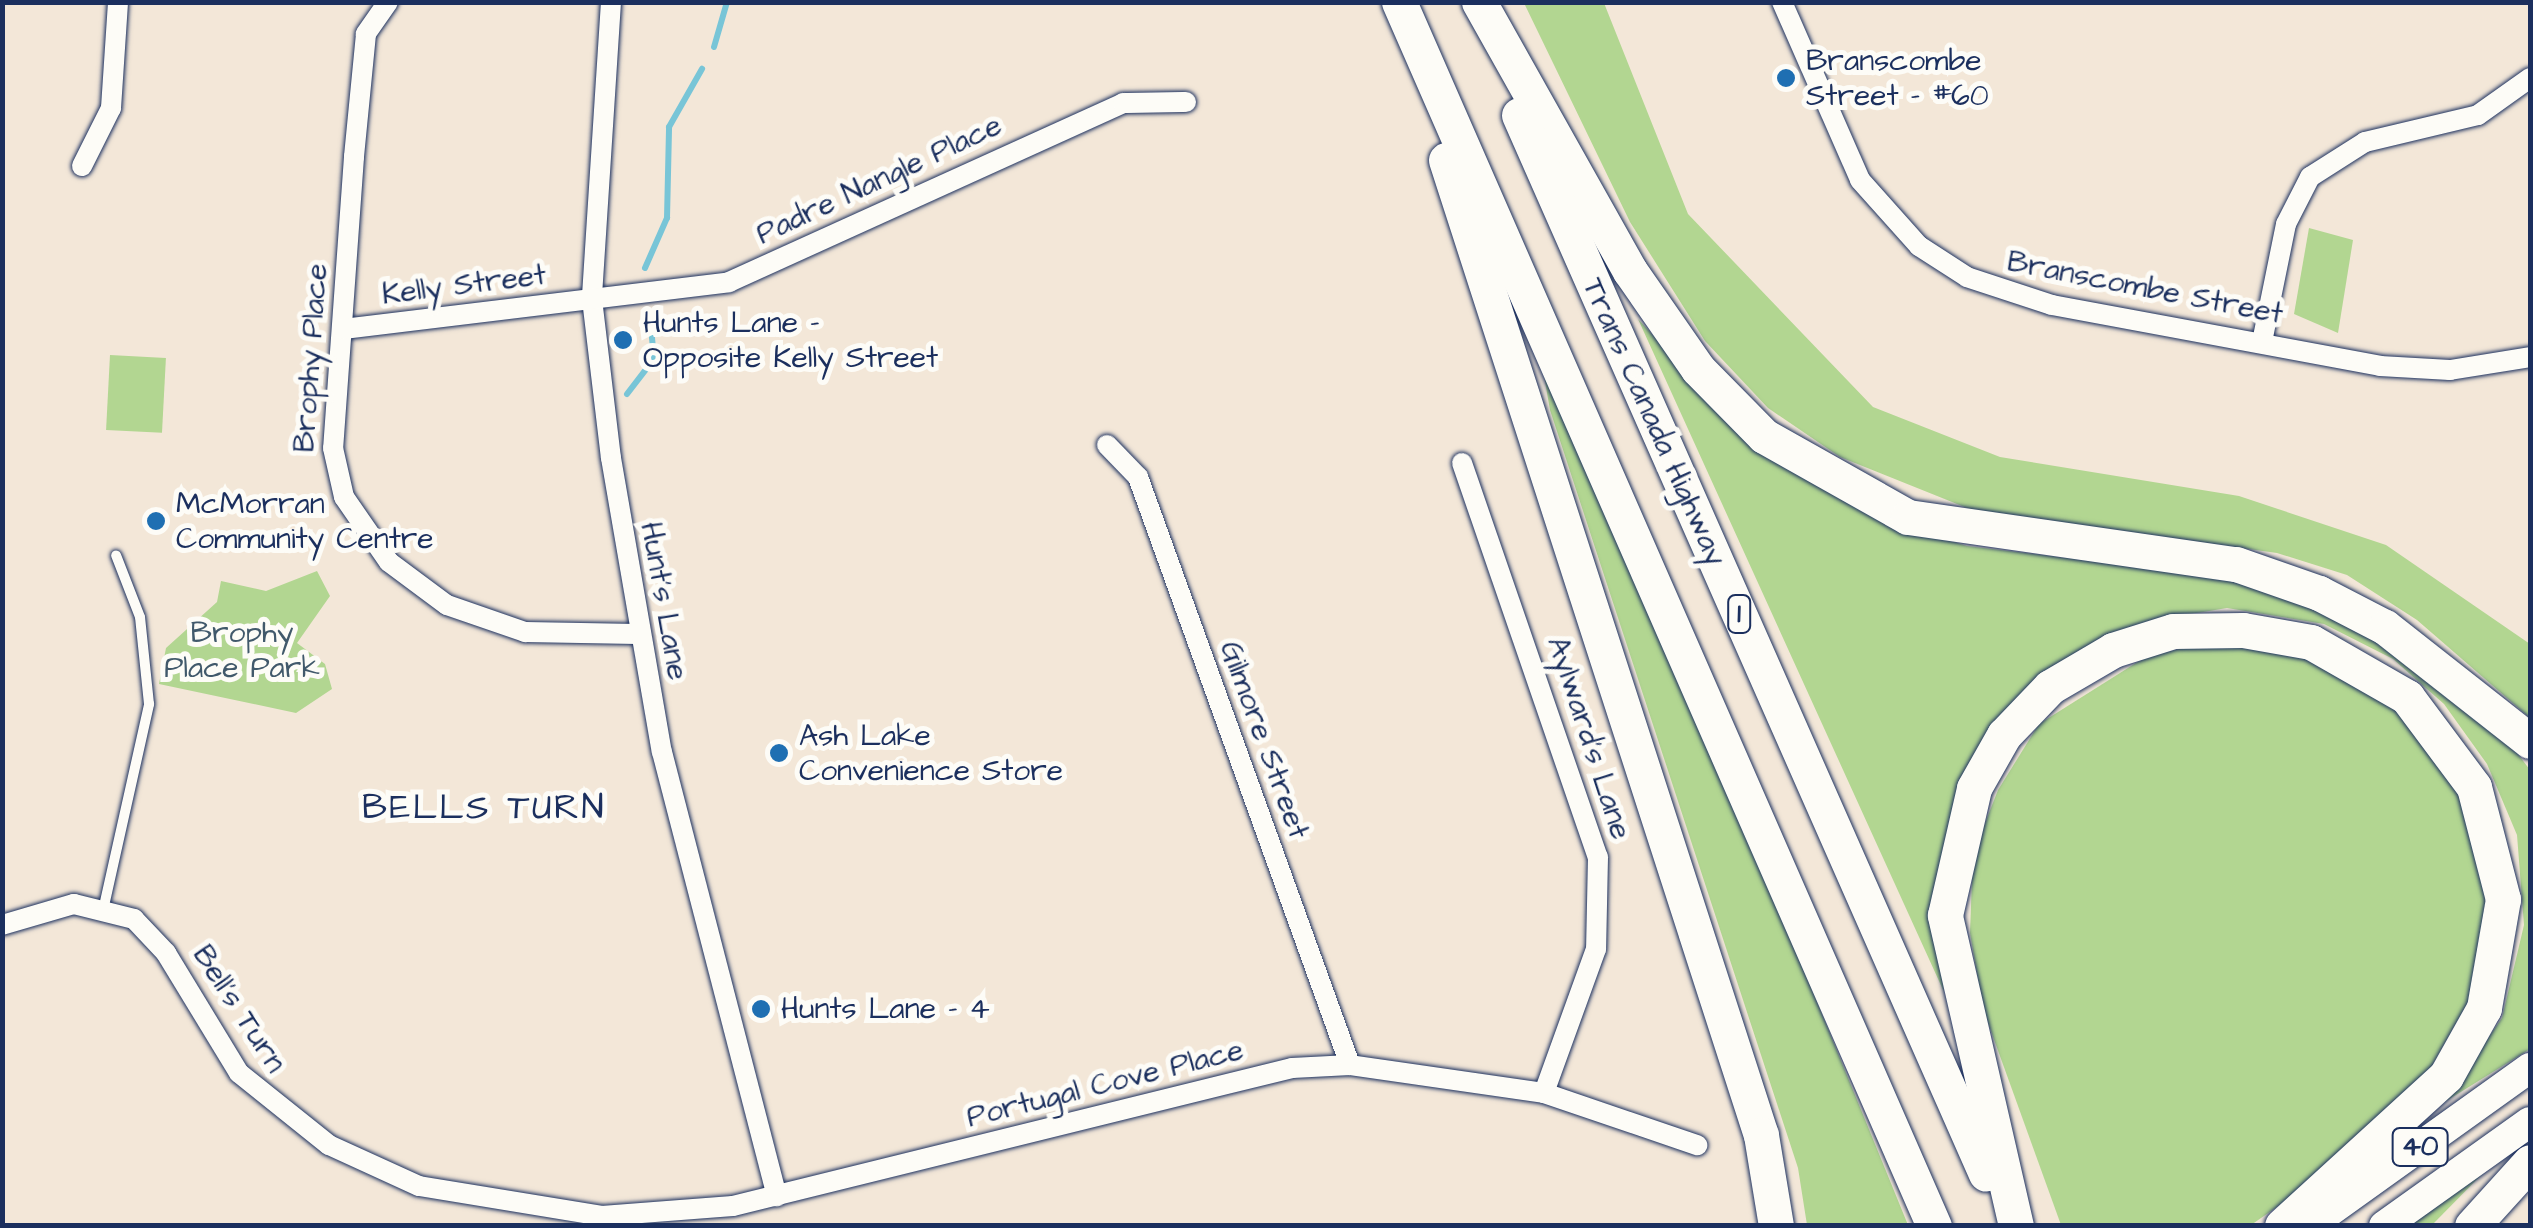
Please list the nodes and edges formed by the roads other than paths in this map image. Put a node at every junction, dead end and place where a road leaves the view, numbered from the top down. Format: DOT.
graph roads {
  1 [pos="118,2"];
  2 [pos="388,2"];
  3 [pos="611,2"];
  4 [pos="1397,2"];
  5 [pos="1470,2"];
  6 [pos="1478,2"];
  7 [pos="1782,2"];
  8 [pos="2530,78"];
  9 [pos="1186,102"];
  10 [pos="82,166"];
  11 [pos="592,300"];
  12 [pos="343,329"];
  13 [pos="2262,342"];
  14 [pos="2530,357"];
  15 [pos="1107,446"];
  16 [pos="1462,463"];
  17 [pos="116,555"];
  18 [pos="637,634"];
  19 [pos="2530,742"];
  20 [pos="104,906"];
  21 [pos="2,924"];
  22 [pos="1350,1065"];
  23 [pos="2530,1068"];
  24 [pos="1544,1093"];
  25 [pos="2530,1122"];
  26 [pos="1697,1145"];
  27 [pos="2530,1162"];
  28 [pos="778,1196"];
  29 [pos="540,1217"];
  30 [pos="1776,1226"];
  31 [pos="1934,1226"];
  32 [pos="2008,1226"];
  33 [pos="2016,1226"];
  34 [pos="2282,1226"];
  35 [pos="2310,1226"];
  36 [pos="2384,1226"];
  37 [pos="2472,1226"];
  1 -- 10 [label="street"];
  2 -- 12 [label="street, Brophy Place"];
  3 -- 11 [label="street, Hunt's Lane"];
  4 -- 30 [label="highway"];
  4 -- 31 [label="highway"];
  5 -- 32 [label="highway, Trans Canada Highway / 1"];
  6 -- 19 [label="highway"];
  7 -- 13 [label="street, Branscombe Street"];
  8 -- 13 [label="street"];
  9 -- 11 [label="street, Padre Nangle Place"];
  11 -- 12 [label="street, Kelly Street"];
  11 -- 18 [label="street, Hunt's Lane"];
  12 -- 18 [label="street, Brophy Place"];
  13 -- 14 [label="street, Branscombe Street"];
  15 -- 22 [label="street, Gilmore Street"];
  16 -- 24 [label="street, Aylward's Lane"];
  17 -- 20 [label="lane"];
  18 -- 28 [label="street, Hunt's Lane"];
  20 -- 21 [label="street"];
  20 -- 29 [label="street, Bell's Turn"];
  22 -- 24 [label="street, Portugal Cove Place"];
  22 -- 28 [label="street, Portugal Cove Place"];
  23 -- 35 [label="main road, 40"];
  24 -- 26 [label="street, Portugal Cove Place"];
  25 -- 36 [label="main road, 40"];
  27 -- 37 [label="highway"];
  28 -- 29 [label="street, Portugal Cove Place"];
  33 -- 34 [label="highway"];
}
